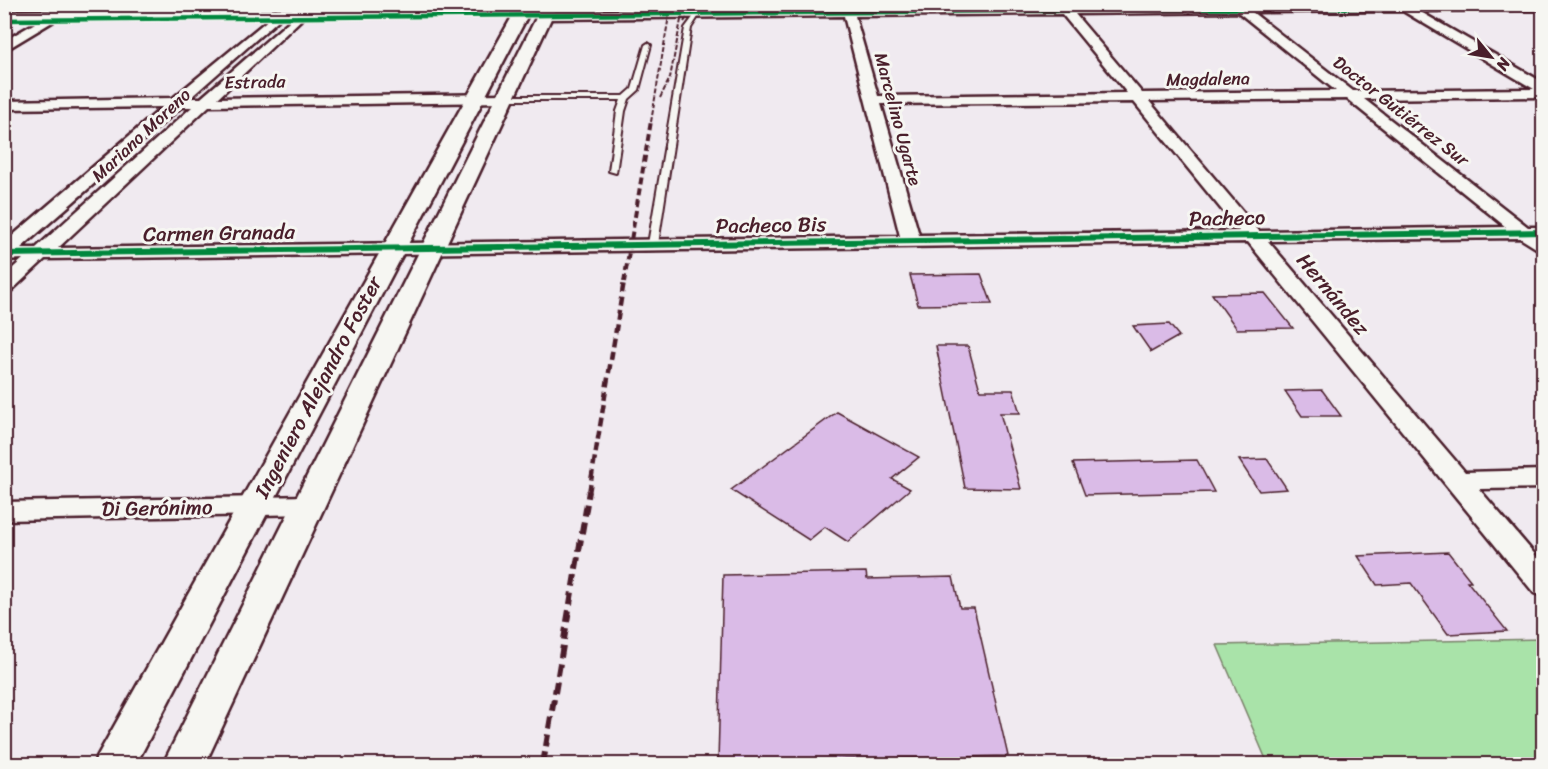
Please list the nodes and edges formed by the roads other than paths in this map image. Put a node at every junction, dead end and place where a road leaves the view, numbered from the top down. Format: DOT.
graph roads {
  1 [pos="77,4"];
  2 [pos="1183,4"];
  3 [pos="1402,6"];
  4 [pos="1544,6"];
  5 [pos="1238,7"];
  6 [pos="1064,8"];
  7 [pos="848,10"];
  8 [pos="538,11"];
  9 [pos="670,11"];
  10 [pos="46,14"];
  11 [pos="697,14"];
  12 [pos="4,15"];
  13 [pos="278,15"];
  14 [pos="301,15"];
  15 [pos="4,20"];
  16 [pos="4,33"];
  17 [pos="648,45"];
  18 [pos="4,47"];
  19 [pos="1544,89"];
  20 [pos="1544,93"];
  21 [pos="1350,95"];
  22 [pos="626,98"];
  23 [pos="1139,98"];
  24 [pos="873,100"];
  25 [pos="487,104"];
  26 [pos="4,105"];
  27 [pos="200,107"];
  28 [pos="171,108"];
  29 [pos="4,115"];
  30 [pos="613,171"];
  31 [pos="1523,232"];
  32 [pos="1544,232"];
  33 [pos="1253,236"];
  34 [pos="911,241"];
  35 [pos="653,244"];
  36 [pos="393,248"];
  37 [pos="433,248"];
  38 [pos="1544,248"];
  39 [pos="4,253"];
  40 [pos="42,253"];
  41 [pos="4,287"];
  42 [pos="1544,479"];
  43 [pos="1457,481"];
  44 [pos="309,505"];
  45 [pos="254,506"];
  46 [pos="4,511"];
  47 [pos="1544,585"];
  48 [pos="114,765"];
  49 [pos="184,765"];
  1 -- 10 [label="street"];
  2 -- 6 [label="street"];
  3 -- 4 [label="street"];
  3 -- 5 [label="street"];
  3 -- 19 [label="street"];
  5 -- 6 [label="street"];
  5 -- 21 [label="street, Doctor Gutiérrez Sur"];
  6 -- 7 [label="street"];
  6 -- 23 [label="street, Hernández"];
  7 -- 9 [label="street"];
  7 -- 11 [label="street"];
  7 -- 24 [label="street, Marcelino Ugarte"];
  8 -- 9 [label="street"];
  8 -- 14 [label="street"];
  8 -- 25 [label="street, Ingeniero Alejandro Foster"];
  9 -- 11 [label="street"];
  10 -- 12 [label="street"];
  10 -- 13 [label="street"];
  10 -- 15 [label="street"];
  10 -- 16 [label="street"];
  10 -- 18 [label="street"];
  11 -- 35 [label="lane"];
  13 -- 14 [label="street"];
  13 -- 28 [label="street, Mariano Moreno"];
  14 -- 27 [label="street, Mariano Moreno"];
  17 -- 22 [label="lane"];
  20 -- 21 [label="street, Magdalena"];
  21 -- 23 [label="street, Magdalena"];
  21 -- 31 [label="street, Doctor Gutiérrez Sur"];
  22 -- 25 [label="lane"];
  22 -- 30 [label="lane"];
  23 -- 24 [label="street, Magdalena"];
  23 -- 33 [label="street, Hernández"];
  24 -- 34 [label="street, Marcelino Ugarte"];
  25 -- 27 [label="street, Estrada"];
  25 -- 36 [label="street, Ingeniero Alejandro Foster"];
  25 -- 37 [label="street, Ingeniero Alejandro Foster"];
  26 -- 28 [label="street, Estrada"];
  27 -- 28 [label="street, Estrada"];
  27 -- 40 [label="street, Mariano Moreno"];
  28 -- 29 [label="street, Estrada"];
  28 -- 39 [label="street, Mariano Moreno"];
  31 -- 32 [label="street, Pacheco"];
  31 -- 33 [label="street, Pacheco"];
  31 -- 38 [label="street, Doctor Gutiérrez Sur"];
  33 -- 34 [label="street, Pacheco"];
  33 -- 43 [label="street, Hernández"];
  34 -- 35 [label="street, Pacheco Bis"];
  35 -- 37 [label="street, Pacheco Bis"];
  36 -- 37 [label="street, Carmen Granada"];
  36 -- 40 [label="street, Carmen Granada"];
  36 -- 45 [label="street, Ingeniero Alejandro Foster"];
  37 -- 44 [label="street, Ingeniero Alejandro Foster"];
  39 -- 40 [label="street, Carmen Granada"];
  40 -- 41 [label="street, Mariano Moreno"];
  42 -- 43 [label="street"];
  43 -- 47 [label="street, Hernández"];
  44 -- 45 [label="street, Di Gerónimo"];
  44 -- 49 [label="street, Ingeniero Alejandro Foster"];
  45 -- 46 [label="street, Di Gerónimo"];
  45 -- 48 [label="street, Ingeniero Alejandro Foster"];
}
